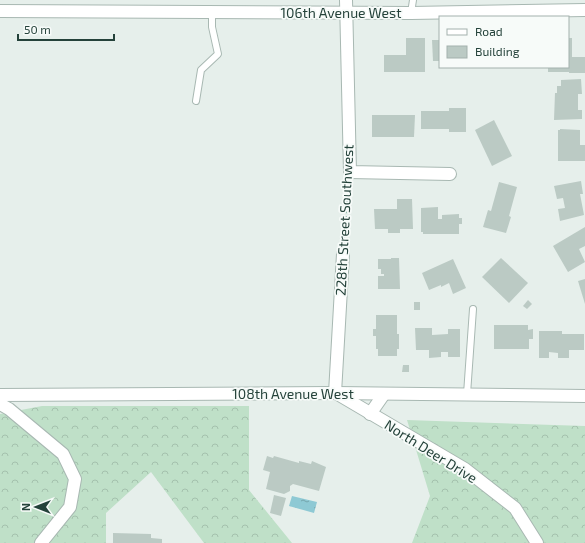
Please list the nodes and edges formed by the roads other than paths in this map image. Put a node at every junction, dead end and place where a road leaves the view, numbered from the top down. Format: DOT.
graph roads {
  1 [pos="413,0"];
  2 [pos="346,6"];
  3 [pos="585,10"];
  4 [pos="0,11"];
  5 [pos="212,12"];
  6 [pos="411,13"];
  7 [pos="196,101"];
  8 [pos="450,174"];
  9 [pos="342,254"];
  10 [pos="473,309"];
  11 [pos="335,392"];
  12 [pos="384,394"];
  13 [pos="467,394"];
  14 [pos="0,395"];
  15 [pos="585,396"];
  16 [pos="0,404"];
  17 [pos="370,414"];
  18 [pos="41,543"];
  19 [pos="537,543"];
  1 -- 6 [label="lane"];
  2 -- 5 [label="street, 106th Avenue West"];
  2 -- 6 [label="street, 106th Avenue West"];
  2 -- 8 [label="street, 228th Street Southwest"];
  3 -- 6 [label="street, 106th Avenue West"];
  4 -- 5 [label="street, 106th Avenue West"];
  5 -- 7 [label="lane"];
  9 -- 11 [label="street, 228th Street Southwest"];
  10 -- 13 [label="lane"];
  11 -- 12 [label="street, 108th Avenue West"];
  11 -- 14 [label="street, 108th Avenue West"];
  11 -- 17 [label="street, North Deer Drive"];
  12 -- 13 [label="street, 108th Avenue West"];
  12 -- 17 [label="street, North Deer Drive"];
  13 -- 15 [label="street, 108th Avenue West"];
  16 -- 18 [label="street"];
  17 -- 19 [label="street, North Deer Drive"];
}
